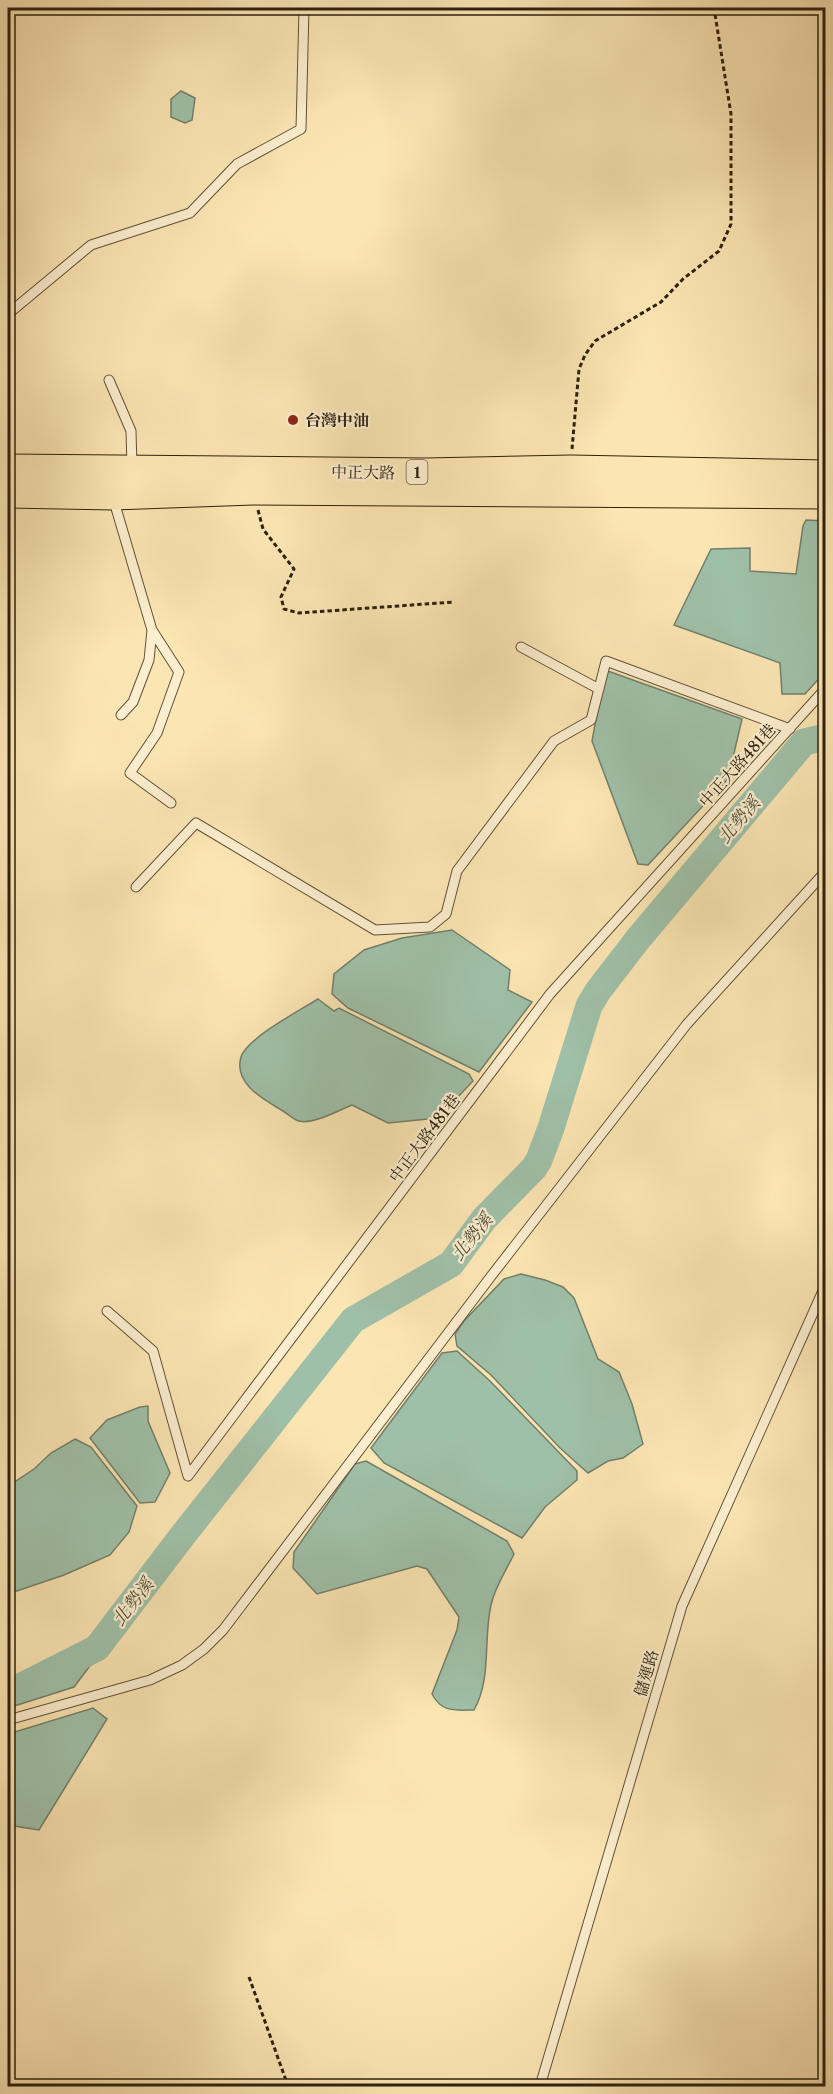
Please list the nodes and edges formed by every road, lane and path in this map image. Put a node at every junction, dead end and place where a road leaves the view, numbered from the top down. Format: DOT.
graph roads {
  1 [pos="304,8"];
  2 [pos="714,8"];
  3 [pos="8,314"];
  4 [pos="109,380"];
  5 [pos="8,468"];
  6 [pos="571,469"];
  7 [pos="132,470"];
  8 [pos="825,474"];
  9 [pos="304,481"];
  10 [pos="253,491"];
  11 [pos="8,494"];
  12 [pos="825,495"];
  13 [pos="113,496"];
  14 [pos="454,602"];
  15 [pos="152,630"];
  16 [pos="521,647"];
  17 [pos="825,688"];
  18 [pos="599,689"];
  19 [pos="121,715"];
  20 [pos="790,729"];
  21 [pos="171,802"];
  22 [pos="825,871"];
  23 [pos="136,887"];
  24 [pos="825,1284"];
  25 [pos="107,1311"];
  26 [pos="8,1720"];
  27 [pos="249,1977"];
  28 [pos="288,2086"];
  29 [pos="540,2086"];
  1 -- 3 [label="lane"];
  2 -- 6 [label="path"];
  4 -- 7 [label="lane"];
  5 -- 7 [label="main road, 中正大路 / 1"];
  6 -- 8 [label="main road, 中正大路 / 1"];
  6 -- 9 [label="main road, 中正大路 / 1"];
  7 -- 9 [label="main road, 中正大路 / 1"];
  9 -- 10 [label="main road, 中正大路 / 1"];
  9 -- 12 [label="main road, 中正大路 / 1"];
  10 -- 13 [label="main road, 中正大路 / 1"];
  10 -- 14 [label="path"];
  11 -- 13 [label="main road, 中正大路 / 1"];
  13 -- 15 [label="lane"];
  15 -- 19 [label="lane"];
  15 -- 21 [label="lane"];
  16 -- 18 [label="lane"];
  17 -- 20 [label="lane, 中正大路481巷"];
  18 -- 20 [label="lane"];
  18 -- 23 [label="lane"];
  20 -- 25 [label="lane, 中正大路481巷"];
  22 -- 26 [label="lane"];
  24 -- 29 [label="lane, 儲運路"];
  27 -- 28 [label="path"];
}
